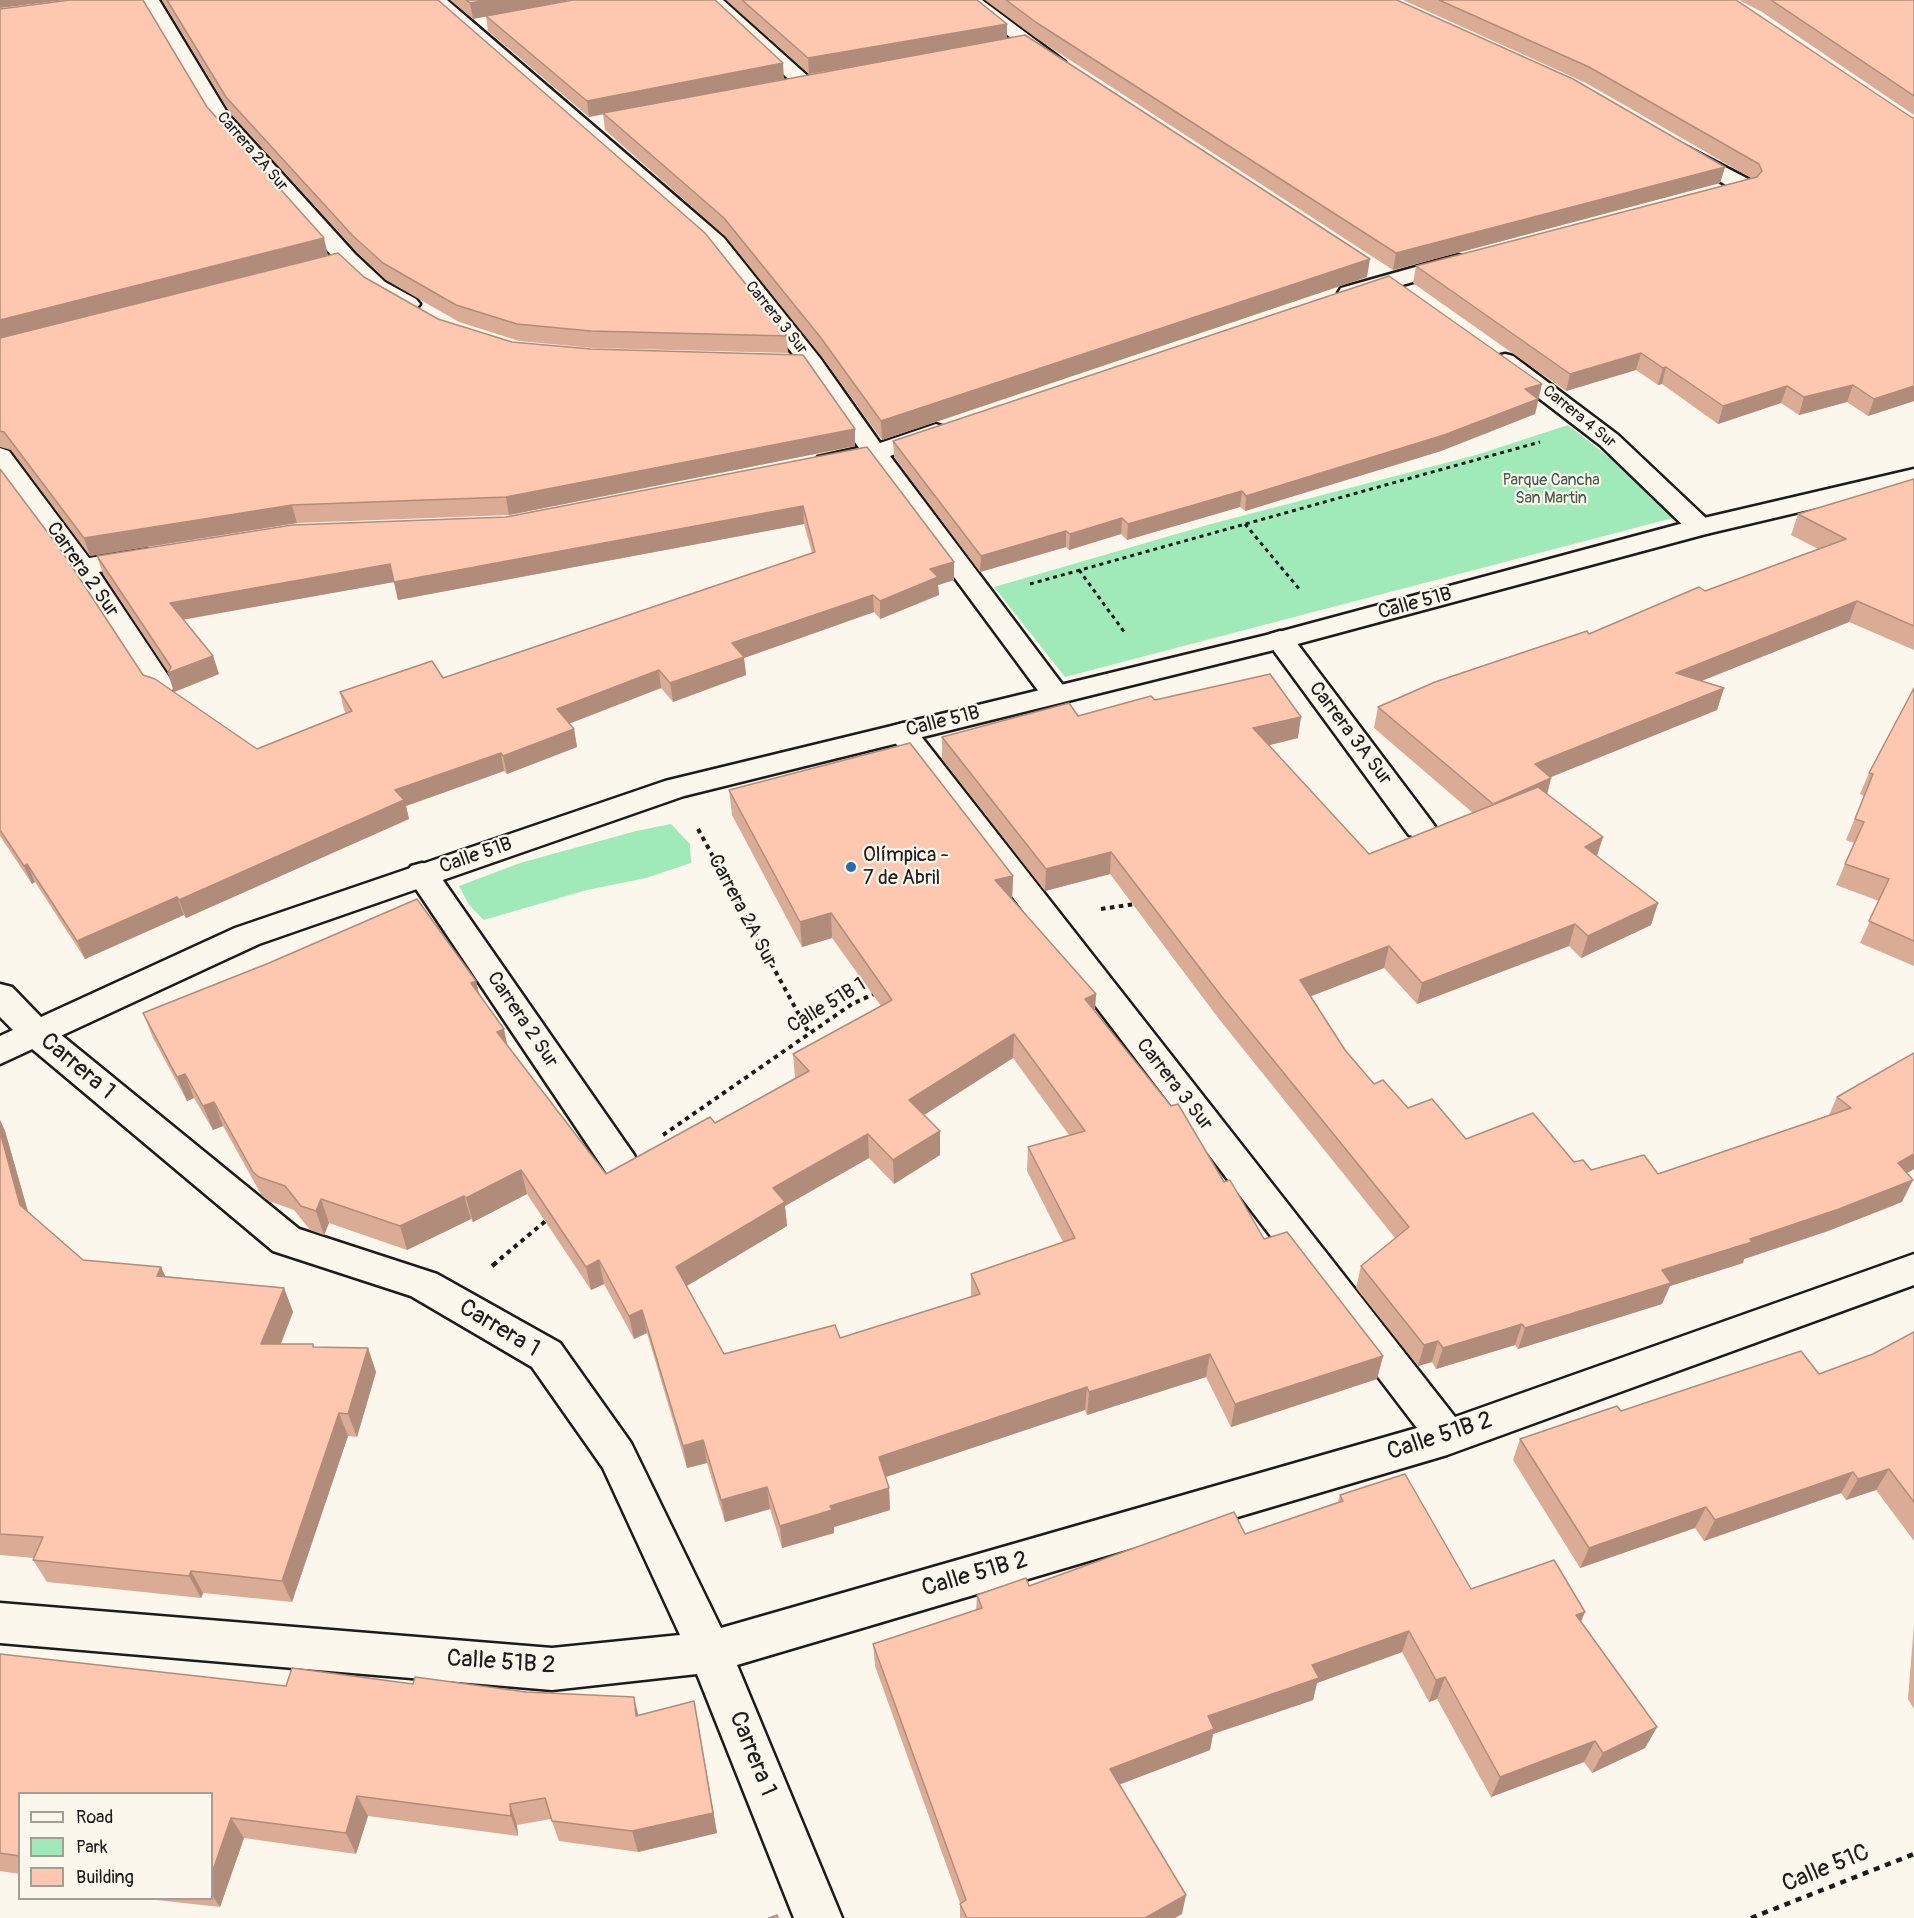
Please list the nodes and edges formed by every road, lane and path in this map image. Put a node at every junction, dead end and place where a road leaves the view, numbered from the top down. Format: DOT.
graph roads {
  1 [pos="150,0"];
  2 [pos="436,0"];
  3 [pos="712,0"];
  4 [pos="970,0"];
  5 [pos="1028,44"];
  6 [pos="1004,48"];
  7 [pos="1068,70"];
  8 [pos="828,79"];
  9 [pos="804,83"];
  10 [pos="781,87"];
  11 [pos="608,121"];
  12 [pos="584,126"];
  13 [pos="1666,141"];
  14 [pos="1710,195"];
  15 [pos="1481,256"];
  16 [pos="347,259"];
  17 [pos="324,265"];
  18 [pos="1380,273"];
  19 [pos="1418,300"];
  20 [pos="1323,302"];
  21 [pos="424,313"];
  22 [pos="1485,346"];
  23 [pos="777,362"];
  24 [pos="812,363"];
  25 [pos="954,426"];
  26 [pos="1593,427"];
  27 [pos="875,453"];
  28 [pos="0,456"];
  29 [pos="807,466"];
  30 [pos="1914,477"];
  31 [pos="1245,524"];
  32 [pos="1700,527"];
  33 [pos="173,553"];
  34 [pos="82,567"];
  35 [pos="1079,570"];
  36 [pos="983,597"];
  37 [pos="1331,627"];
  38 [pos="1280,640"];
  39 [pos="1152,670"];
  40 [pos="161,686"];
  41 [pos="1055,694"];
  42 [pos="903,733"];
  43 [pos="676,788"];
  44 [pos="1420,828"];
  45 [pos="422,874"];
  46 [pos="1138,903"];
  47 [pos="1045,918"];
  48 [pos="884,990"];
  49 [pos="0,996"];
  50 [pos="809,1033"];
  51 [pos="37,1034"];
  52 [pos="0,1051"];
  53 [pos="621,1166"];
  54 [pos="1914,1269"];
  55 [pos="454,1302"];
  56 [pos="1447,1437"];
  57 [pos="0,1623"];
  58 [pos="710,1652"];
  59 [pos="1914,1854"];
  60 [pos="818,1918"];
  61 [pos="1751,1918"];
  1 -- 16 [label="street, Carrera 2A Sur"];
  2 -- 12 [label="street, Carrera 3 Sur"];
  3 -- 9 [label="street"];
  4 -- 5 [label="street"];
  5 -- 6 [label="street"];
  5 -- 7 [label="street"];
  8 -- 9 [label="street"];
  9 -- 10 [label="street"];
  11 -- 12 [label="street"];
  12 -- 24 [label="street, Carrera 3 Sur"];
  13 -- 14 [label="street"];
  15 -- 18 [label="street"];
  16 -- 17 [label="street"];
  16 -- 21 [label="street, Carrera 2A Sur"];
  18 -- 19 [label="street"];
  18 -- 20 [label="street"];
  22 -- 26 [label="street, Carrera 4 Sur"];
  23 -- 24 [label="street"];
  24 -- 27 [label="street, Carrera 3 Sur"];
  25 -- 27 [label="street"];
  26 -- 31 [label="path"];
  26 -- 32 [label="street, Carrera 4 Sur"];
  27 -- 29 [label="street"];
  27 -- 36 [label="street, Carrera 3 Sur"];
  28 -- 34 [label="street, Carrera 2 Sur"];
  30 -- 32 [label="street, Calle 51B"];
  31 -- 35 [label="path"];
  31 -- 37 [label="path"];
  32 -- 37 [label="street, Calle 51B"];
  33 -- 34 [label="street"];
  34 -- 40 [label="street, Carrera 2 Sur"];
  35 -- 36 [label="path"];
  35 -- 39 [label="path"];
  36 -- 41 [label="street, Carrera 3 Sur"];
  37 -- 38 [label="street, Calle 51B"];
  38 -- 39 [label="street, Calle 51B"];
  38 -- 44 [label="street, Carrera 3A Sur"];
  39 -- 41 [label="street, Calle 51B"];
  41 -- 42 [label="street, Calle 51B"];
  42 -- 43 [label="street, Calle 51B"];
  42 -- 47 [label="street, Carrera 3 Sur"];
  43 -- 45 [label="street, Calle 51B"];
  43 -- 50 [label="path, Carrera 2A Sur"];
  45 -- 51 [label="street, Calle 51B"];
  45 -- 53 [label="street, Carrera 2 Sur"];
  46 -- 47 [label="path"];
  47 -- 56 [label="street, Carrera 3 Sur"];
  48 -- 50 [label="path, Calle 51B 1"];
  49 -- 51 [label="street, Carrera 1"];
  50 -- 53 [label="path, Calle 51B 1"];
  51 -- 52 [label="street, Calle 51B"];
  51 -- 55 [label="street, Carrera 1"];
  53 -- 55 [label="path, Calle 51B 1"];
  54 -- 56 [label="street, Calle 51B 2"];
  55 -- 58 [label="street, Carrera 1"];
  56 -- 58 [label="street, Calle 51B 2"];
  57 -- 58 [label="street, Calle 51B 2"];
  58 -- 60 [label="street, Carrera 1"];
  59 -- 61 [label="path, Calle 51C"];
}
